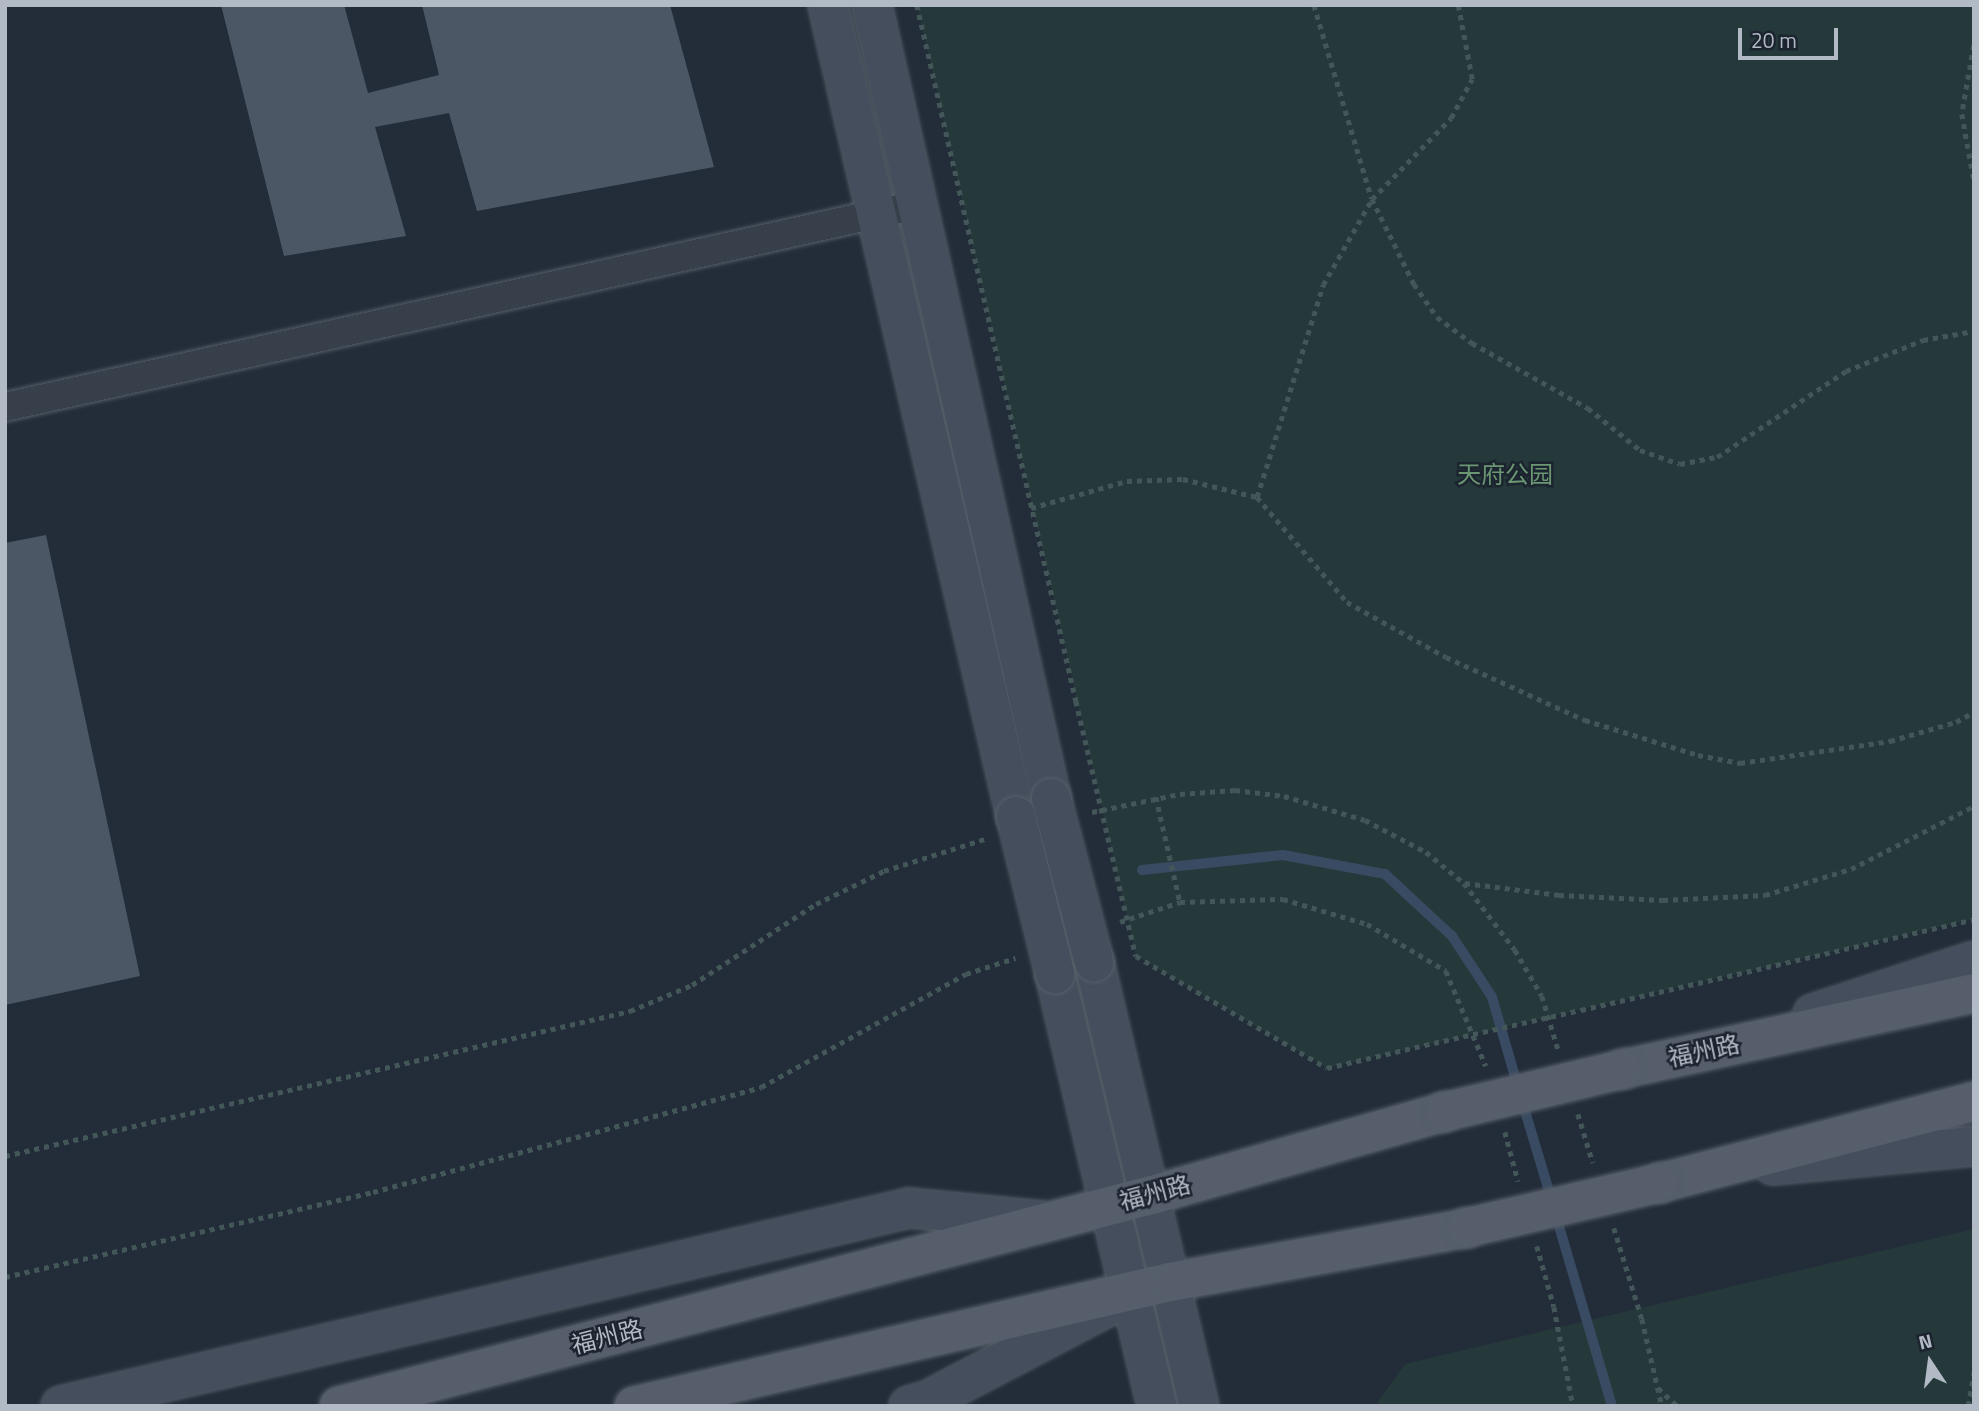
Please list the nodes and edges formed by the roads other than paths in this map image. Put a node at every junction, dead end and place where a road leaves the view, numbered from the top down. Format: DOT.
graph roads {
  1 [pos="828,5"];
  2 [pos="872,5"];
  3 [pos="917,205"];
  4 [pos="878,212"];
  5 [pos="5,407"];
  6 [pos="1974,961"];
  7 [pos="1974,993"];
  8 [pos="1694,1053"];
  9 [pos="1974,1101"];
  10 [pos="1974,1146"];
  11 [pos="1722,1170"];
  12 [pos="1152,1195"];
  13 [pos="1050,1221"];
  14 [pos="1170,1282"];
  15 [pos="1131,1294"];
  16 [pos="61,1406"];
  17 [pos="339,1406"];
  18 [pos="634,1406"];
  19 [pos="909,1406"];
  20 [pos="1157,1406"];
  21 [pos="1199,1406"];
  1 -- 4 [label="street"];
  2 -- 3 [label="street"];
  3 -- 4 [label="street"];
  3 -- 12 [label="street, bridge"];
  4 -- 5 [label="street"];
  4 -- 15 [label="street, bridge"];
  6 -- 8 [label="street"];
  7 -- 8 [label="main road, 福州路"];
  8 -- 12 [label="main road, 福州路, bridge"];
  9 -- 11 [label="main road"];
  10 -- 11 [label="street"];
  11 -- 14 [label="main road, bridge"];
  12 -- 13 [label="main road, 福州路"];
  12 -- 14 [label="street"];
  13 -- 16 [label="street"];
  13 -- 17 [label="main road, 福州路"];
  14 -- 15 [label="main road"];
  14 -- 21 [label="street"];
  15 -- 18 [label="main road"];
  15 -- 19 [label="street"];
  15 -- 20 [label="street"];
}
